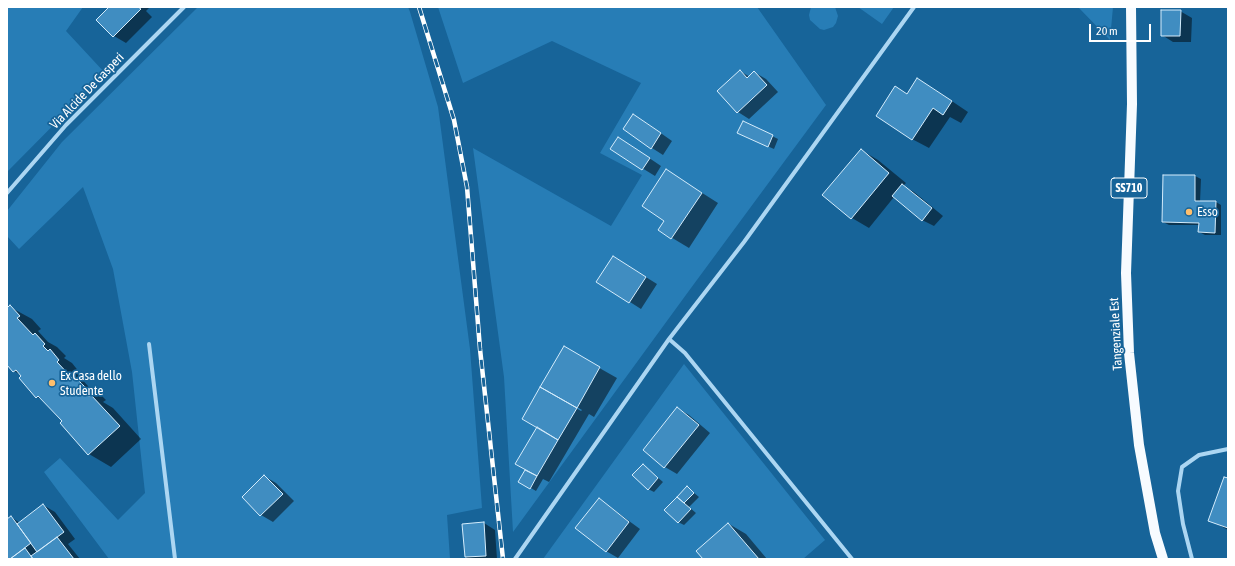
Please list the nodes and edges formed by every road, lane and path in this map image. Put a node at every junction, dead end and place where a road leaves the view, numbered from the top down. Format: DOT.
graph roads {
  1 [pos="184,7"];
  2 [pos="914,7"];
  3 [pos="1131,7"];
  4 [pos="7,193"];
  5 [pos="669,339"];
  6 [pos="149,344"];
  7 [pos="1228,449"];
  8 [pos="175,559"];
  9 [pos="515,559"];
  10 [pos="852,559"];
  11 [pos="1163,559"];
  12 [pos="1192,559"];
  1 -- 4 [label="street, Via Alcide De Gasperi"];
  2 -- 5 [label="street"];
  3 -- 11 [label="main road, Tangenziale Est / SS710"];
  5 -- 9 [label="street"];
  5 -- 10 [label="street"];
  6 -- 8 [label="street"];
  7 -- 12 [label="street"];
}
